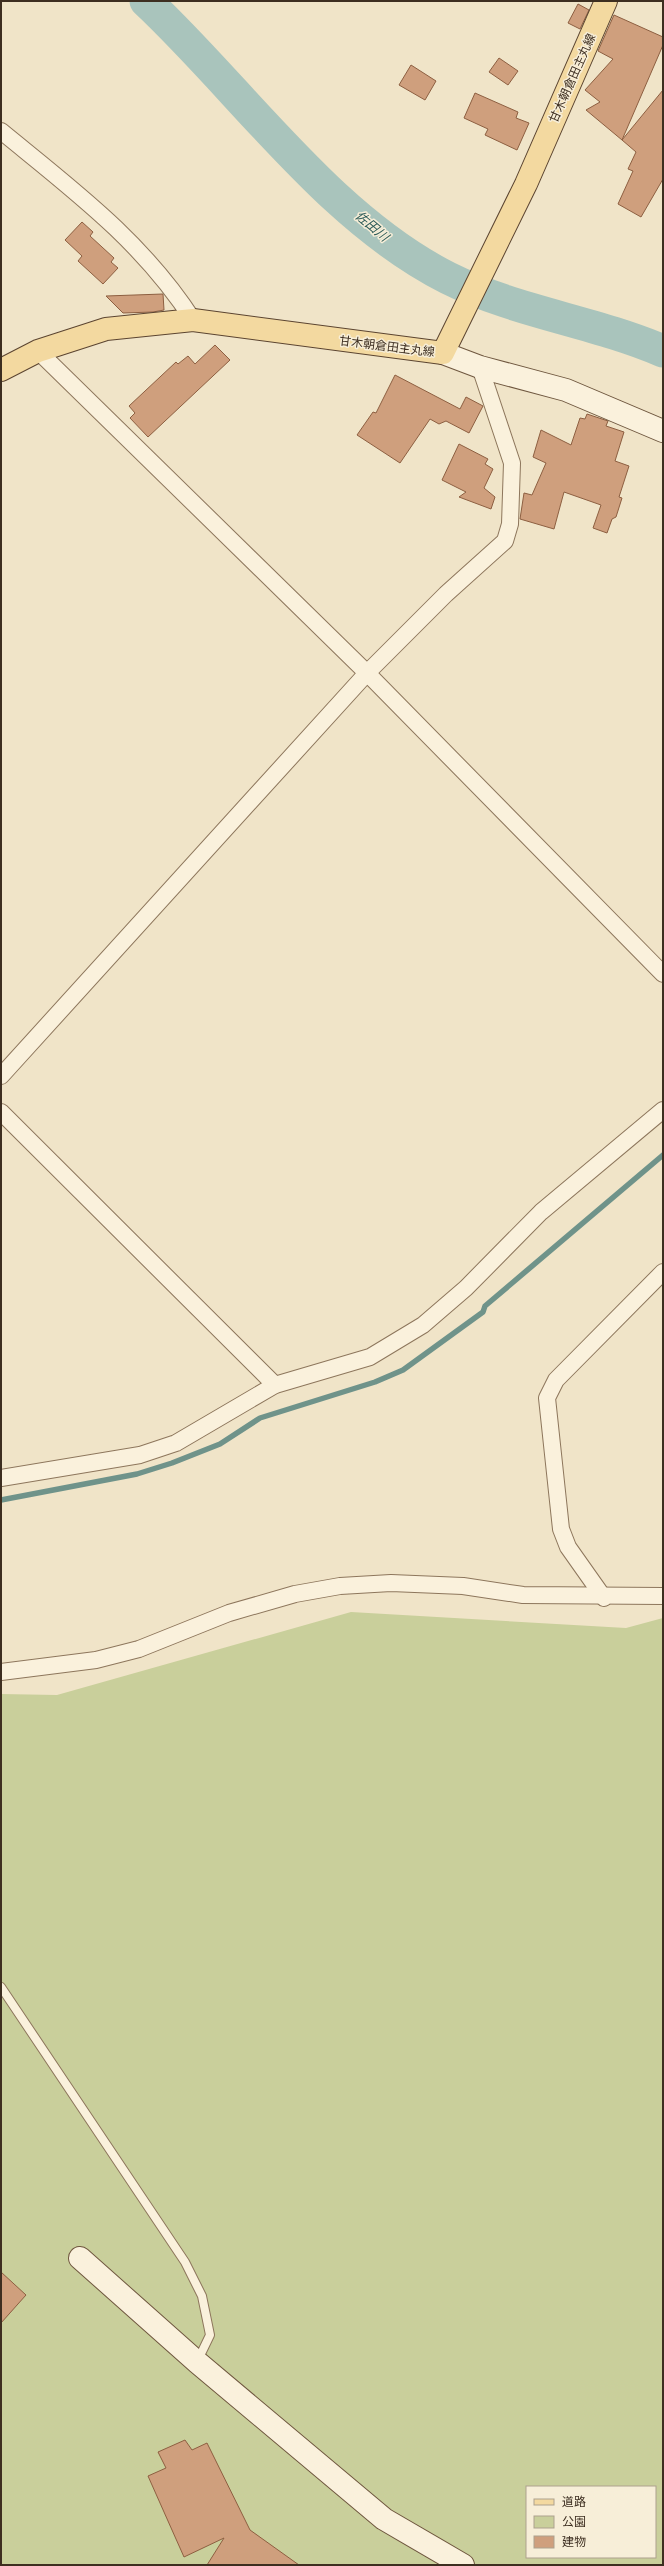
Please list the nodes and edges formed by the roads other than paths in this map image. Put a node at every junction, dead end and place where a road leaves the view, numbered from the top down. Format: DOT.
graph roads {
  1 [pos="606,1"];
  2 [pos="1,131"];
  3 [pos="193,320"];
  4 [pos="38,351"];
  5 [pos="443,353"];
  6 [pos="480,367"];
  7 [pos="1,370"];
  8 [pos="663,431"];
  9 [pos="367,673"];
  10 [pos="663,974"];
  11 [pos="1,1076"];
  12 [pos="663,1110"];
  13 [pos="1,1112"];
  14 [pos="663,1272"];
  15 [pos="275,1385"];
  16 [pos="1,1478"];
  17 [pos="663,1596"];
  18 [pos="604,1598"];
  19 [pos="1,1672"];
  20 [pos="1,1987"];
  21 [pos="80,2258"];
  22 [pos="197,2362"];
  23 [pos="463,2565"];
  1 -- 5 [label="main road, 甘木朝倉田主丸線"];
  2 -- 3 [label="street"];
  3 -- 4 [label="main road, 甘木朝倉田主丸線"];
  3 -- 5 [label="main road, 甘木朝倉田主丸線"];
  4 -- 7 [label="main road, 甘木朝倉田主丸線"];
  4 -- 9 [label="street"];
  5 -- 6 [label="street"];
  6 -- 8 [label="street"];
  6 -- 9 [label="street"];
  9 -- 10 [label="street"];
  9 -- 11 [label="street"];
  12 -- 15 [label="street"];
  13 -- 15 [label="street"];
  14 -- 18 [label="street"];
  15 -- 16 [label="street"];
  17 -- 18 [label="street"];
  18 -- 19 [label="street"];
  20 -- 22 [label="lane"];
  21 -- 22 [label="street"];
  22 -- 23 [label="street"];
}
